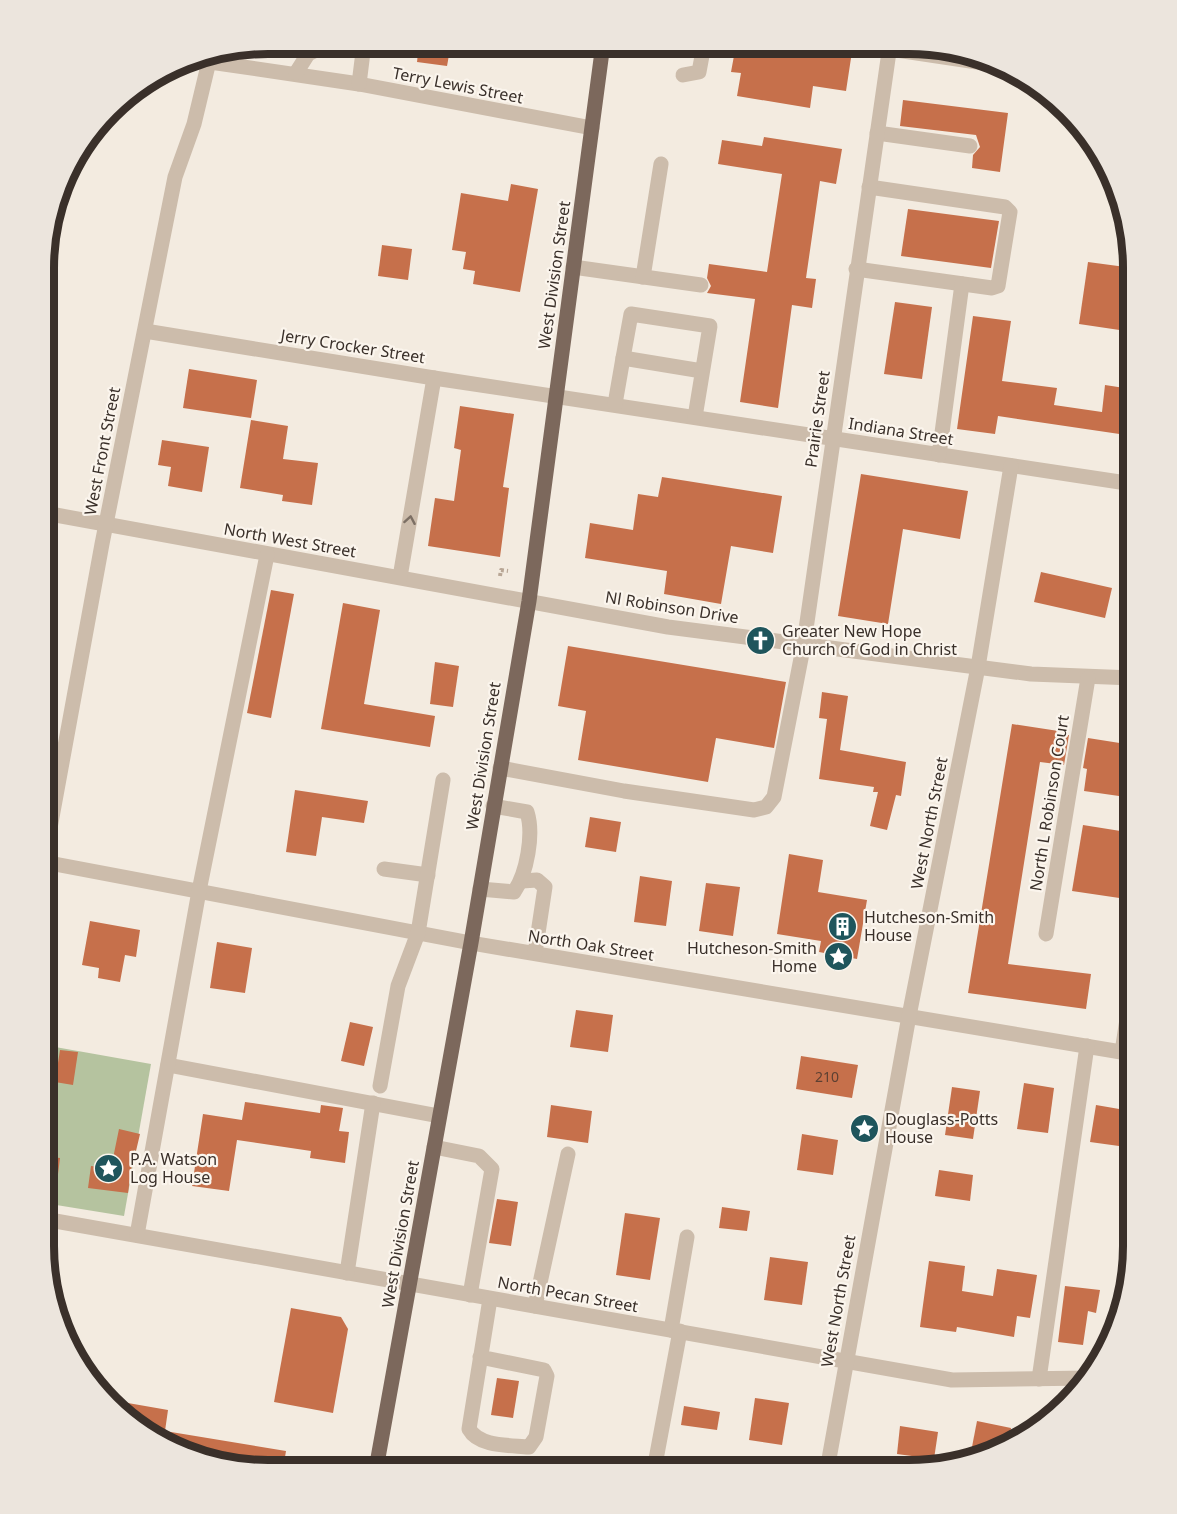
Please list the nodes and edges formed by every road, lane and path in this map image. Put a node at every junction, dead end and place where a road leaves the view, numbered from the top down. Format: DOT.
graph roads {
  1 [pos="308,54"];
  2 [pos="363,54"];
  3 [pos="602,54"];
  4 [pos="702,54"];
  5 [pos="889,54"];
  6 [pos="221,59"];
  7 [pos="209,62"];
  8 [pos="296,74"];
  9 [pos="682,75"];
  10 [pos="359,84"];
  11 [pos="592,128"];
  12 [pos="877,133"];
  13 [pos="970,146"];
  14 [pos="661,164"];
  15 [pos="869,187"];
  16 [pos="573,267"];
  17 [pos="856,269"];
  18 [pos="643,277"];
  19 [pos="962,284"];
  20 [pos="701,285"];
  21 [pos="145,331"];
  22 [pos="623,358"];
  23 [pos="702,371"];
  24 [pos="434,378"];
  25 [pos="556,395"];
  26 [pos="615,404"];
  27 [pos="695,417"];
  28 [pos="832,438"];
  29 [pos="939,455"];
  30 [pos="1011,466"];
  31 [pos="1123,483"];
  32 [pos="54,515"];
  33 [pos="106,524"];
  34 [pos="267,555"];
  35 [pos="508,571"];
  36 [pos="500,576"];
  37 [pos="400,578"];
  38 [pos="529,601"];
  39 [pos="804,643"];
  40 [pos="978,667"];
  41 [pos="1088,678"];
  42 [pos="1123,678"];
  43 [pos="500,768"];
  44 [pos="443,780"];
  45 [pos="494,806"];
  46 [pos="54,807"];
  47 [pos="54,863"];
  48 [pos="384,868"];
  49 [pos="428,875"];
  50 [pos="522,881"];
  51 [pos="480,889"];
  52 [pos="199,891"];
  53 [pos="418,933"];
  54 [pos="1046,934"];
  55 [pos="471,943"];
  56 [pos="535,953"];
  57 [pos="909,1016"];
  58 [pos="1087,1046"];
  59 [pos="1123,1052"];
  60 [pos="168,1065"];
  61 [pos="380,1086"];
  62 [pos="373,1103"];
  63 [pos="439,1116"];
  64 [pos="434,1147"];
  65 [pos="568,1154"];
  66 [pos="54,1221"];
  67 [pos="137,1235"];
  68 [pos="687,1237"];
  69 [pos="347,1273"];
  70 [pos="409,1285"];
  71 [pos="470,1295"];
  72 [pos="490,1299"];
  73 [pos="535,1306"];
  74 [pos="675,1330"];
  75 [pos="480,1357"];
  76 [pos="846,1359"];
  77 [pos="1077,1378"];
  78 [pos="1039,1379"];
  79 [pos="378,1460"];
  80 [pos="656,1460"];
  81 [pos="829,1460"];
  1 -- 8 [label="street"];
  2 -- 10 [label="street"];
  3 -- 11 [label="main road, West Division Street"];
  4 -- 9 [label="street"];
  5 -- 12 [label="street, Prairie Street"];
  6 -- 8 [label="street, Terry Lewis Street"];
  7 -- 21 [label="street, West Front Street"];
  8 -- 10 [label="street, Terry Lewis Street"];
  10 -- 11 [label="street, Terry Lewis Street"];
  11 -- 16 [label="main road, West Division Street"];
  12 -- 13 [label="street"];
  12 -- 15 [label="street, Prairie Street"];
  14 -- 18 [label="street"];
  15 -- 17 [label="street, Prairie Street"];
  15 -- 19 [label="street"];
  16 -- 18 [label="street"];
  16 -- 25 [label="main road, West Division Street"];
  17 -- 19 [label="street"];
  17 -- 28 [label="street, Prairie Street"];
  18 -- 20 [label="street"];
  19 -- 29 [label="street"];
  21 -- 24 [label="street, Jerry Crocker Street"];
  21 -- 33 [label="street, West Front Street"];
  22 -- 23 [label="street"];
  22 -- 23 [label="street"];
  22 -- 26 [label="street"];
  23 -- 27 [label="street"];
  24 -- 25 [label="street, Jerry Crocker Street"];
  37 -- 24 [label="street, one-way"];
  25 -- 26 [label="street, Indiana Street"];
  25 -- 38 [label="main road, West Division Street"];
  26 -- 27 [label="street, Indiana Street"];
  27 -- 28 [label="street, Indiana Street"];
  28 -- 29 [label="street, Indiana Street"];
  28 -- 39 [label="street, Prairie Street"];
  29 -- 30 [label="street, Indiana Street"];
  30 -- 31 [label="street, Indiana Street"];
  30 -- 40 [label="street, West North Street"];
  32 -- 33 [label="street, North West Street"];
  33 -- 34 [label="street, North West Street"];
  33 -- 46 [label="street, West Front Street"];
  34 -- 37 [label="street, North West Street"];
  34 -- 52 [label="street"];
  35 -- 36 [label="path"];
  37 -- 38 [label="street, North West Street"];
  38 -- 39 [label="street, Nl Robinson Drive"];
  38 -- 43 [label="main road, West Division Street"];
  39 -- 40 [label="street, Nl Robinson Drive"];
  39 -- 43 [label="street, Prairie Street"];
  40 -- 41 [label="street, Nl Robinson Drive"];
  40 -- 57 [label="street, West North Street"];
  41 -- 42 [label="street, Nl Robinson Drive"];
  41 -- 54 [label="street, North L Robinson Court"];
  43 -- 45 [label="main road, West Division Street"];
  44 -- 49 [label="street"];
  45 -- 50 [label="street"];
  45 -- 51 [label="main road, West Division Street"];
  47 -- 52 [label="street, North Oak Street"];
  48 -- 49 [label="street"];
  49 -- 53 [label="street"];
  50 -- 51 [label="street"];
  50 -- 56 [label="street"];
  51 -- 55 [label="main road, West Division Street"];
  52 -- 53 [label="street, North Oak Street"];
  52 -- 60 [label="street"];
  53 -- 55 [label="street, North Oak Street"];
  53 -- 61 [label="street"];
  55 -- 56 [label="street, North Oak Street"];
  55 -- 63 [label="main road, West Division Street"];
  56 -- 57 [label="street, North Oak Street"];
  57 -- 58 [label="street, North Oak Street"];
  57 -- 76 [label="street, West North Street"];
  58 -- 59 [label="street, North Oak Street"];
  58 -- 78 [label="street"];
  60 -- 62 [label="street"];
  60 -- 67 [label="street"];
  62 -- 63 [label="street"];
  62 -- 69 [label="street"];
  63 -- 64 [label="main road, West Division Street"];
  64 -- 70 [label="main road, West Division Street"];
  64 -- 71 [label="street"];
  65 -- 73 [label="street"];
  66 -- 67 [label="street, North Pecan Street"];
  67 -- 69 [label="street, North Pecan Street"];
  68 -- 74 [label="street"];
  69 -- 70 [label="street, North Pecan Street"];
  70 -- 71 [label="street, North Pecan Street"];
  70 -- 79 [label="main road, West Division Street"];
  71 -- 72 [label="street, North Pecan Street"];
  72 -- 73 [label="street, North Pecan Street"];
  72 -- 75 [label="street"];
  73 -- 74 [label="street, North Pecan Street"];
  74 -- 76 [label="street, North Pecan Street"];
  74 -- 80 [label="street"];
  75 -- 75 [label="street"];
  76 -- 78 [label="street, North Pecan Street"];
  76 -- 81 [label="street, West North Street"];
  77 -- 78 [label="street, North Pecan Street"];
}
